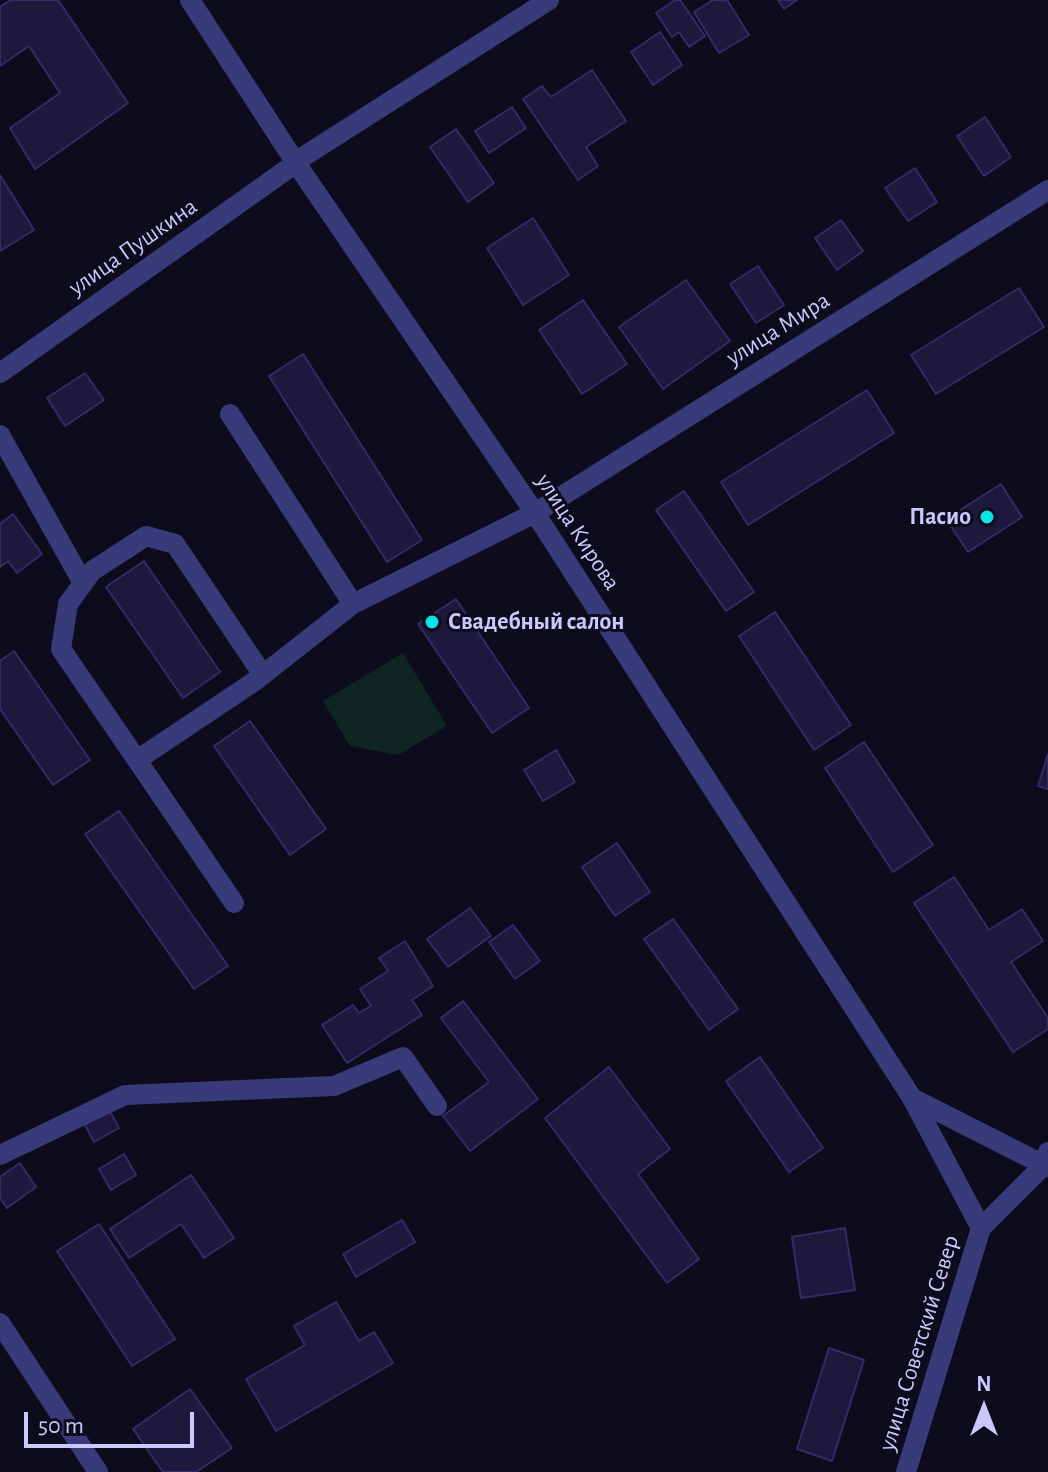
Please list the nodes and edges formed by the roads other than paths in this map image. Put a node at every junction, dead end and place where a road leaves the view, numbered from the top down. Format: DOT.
graph roads {
  1 [pos="190,0"];
  2 [pos="549,0"];
  3 [pos="296,162"];
  4 [pos="1048,190"];
  5 [pos="0,373"];
  6 [pos="230,414"];
  7 [pos="0,435"];
  8 [pos="535,513"];
  9 [pos="83,583"];
  10 [pos="353,604"];
  11 [pos="263,675"];
  12 [pos="137,760"];
  13 [pos="234,903"];
  14 [pos="912,1098"];
  15 [pos="437,1106"];
  16 [pos="0,1155"];
  17 [pos="1047,1162"];
  18 [pos="981,1228"];
  19 [pos="0,1323"];
  20 [pos="98,1472"];
  21 [pos="906,1472"];
  1 -- 3 [label="street, улица Кирова"];
  2 -- 3 [label="street, улица Пушкина"];
  3 -- 5 [label="street, улица Пушкина"];
  3 -- 8 [label="street, улица Кирова"];
  4 -- 8 [label="street, улица Мира"];
  6 -- 10 [label="street"];
  7 -- 9 [label="street"];
  8 -- 10 [label="street, улица Мира"];
  8 -- 14 [label="street, улица Кирова"];
  9 -- 11 [label="street"];
  9 -- 12 [label="street"];
  10 -- 11 [label="street, улица Мира"];
  11 -- 12 [label="street, улица Мира"];
  12 -- 13 [label="street"];
  14 -- 17 [label="street"];
  14 -- 18 [label="street, улица Кирова"];
  15 -- 16 [label="street"];
  17 -- 18 [label="street"];
  18 -- 21 [label="street, улица Советский Север"];
  19 -- 20 [label="street"];
}
